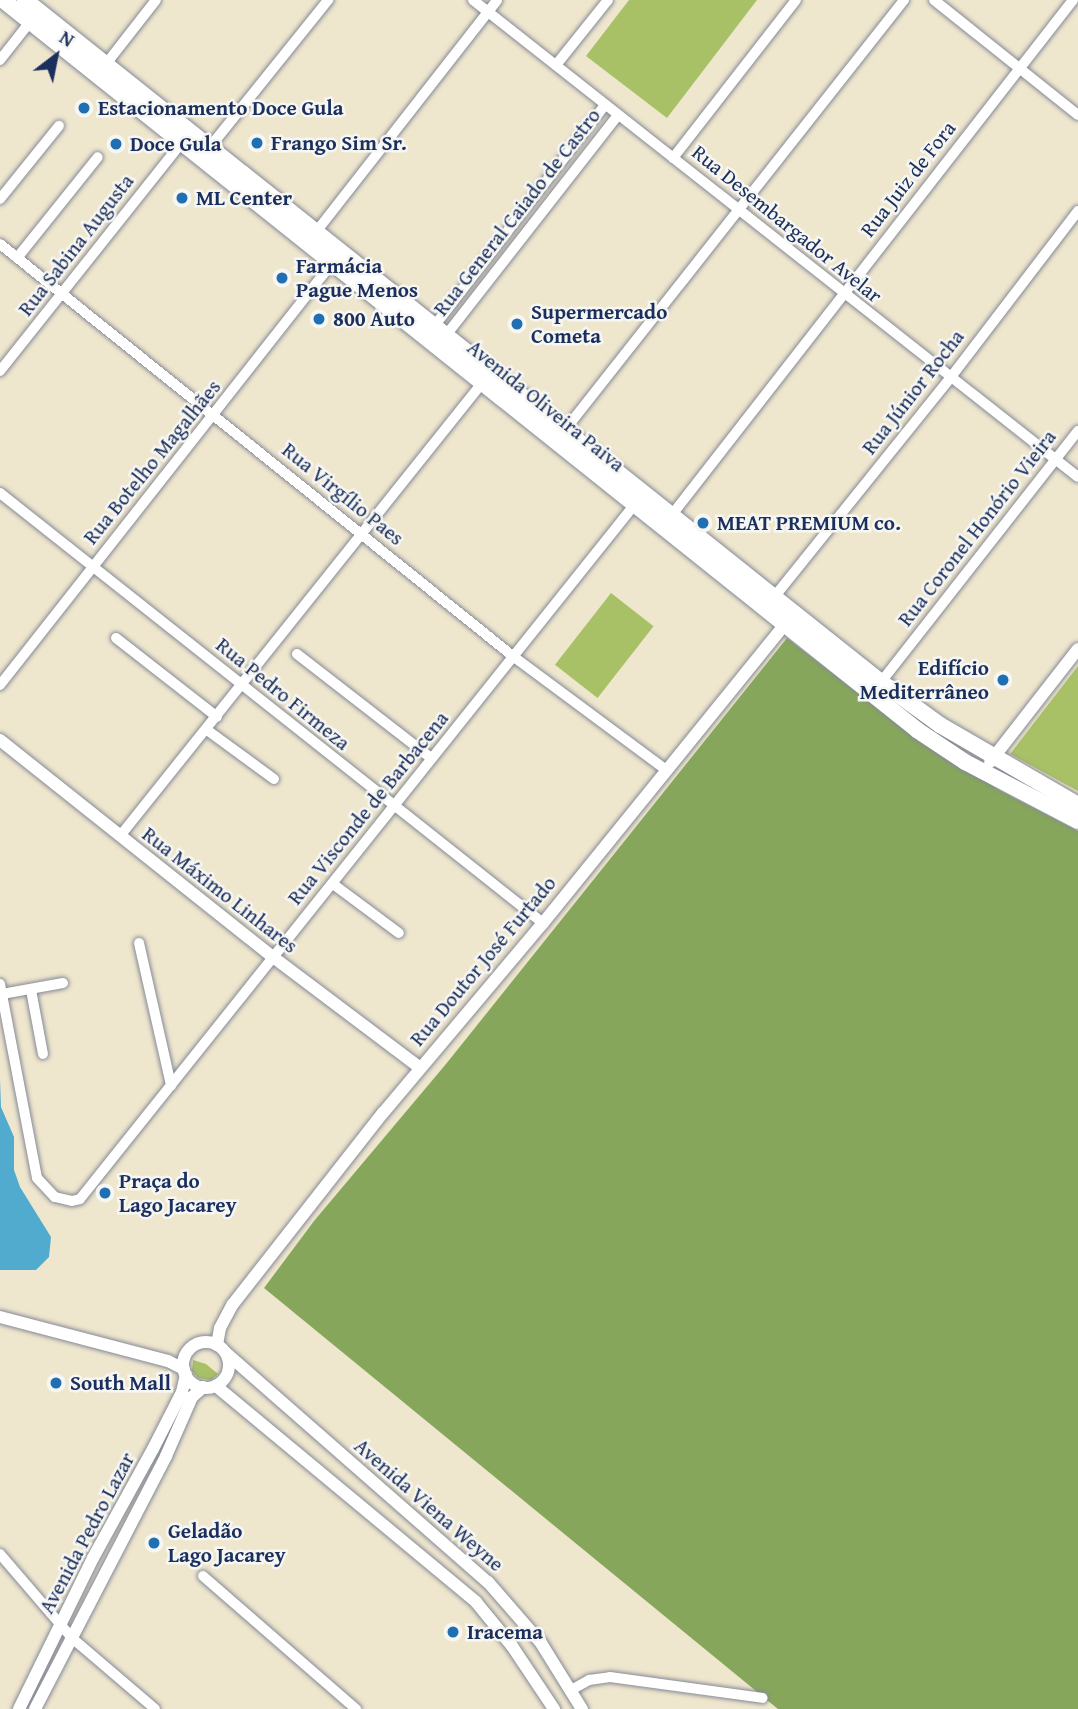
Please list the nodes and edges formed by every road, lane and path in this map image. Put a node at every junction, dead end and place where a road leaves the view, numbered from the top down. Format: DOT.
graph roads {
  1 [pos="4,0"];
  2 [pos="25,0"];
  3 [pos="156,0"];
  4 [pos="328,0"];
  5 [pos="473,0"];
  6 [pos="497,0"];
  7 [pos="608,0"];
  8 [pos="796,0"];
  9 [pos="904,0"];
  10 [pos="933,0"];
  11 [pos="1073,0"];
  12 [pos="488,11"];
  13 [pos="35,16"];
  14 [pos="0,60"];
  15 [pos="106,64"];
  16 [pos="556,65"];
  17 [pos="1019,68"];
  18 [pos="605,106"];
  19 [pos="1078,114"];
  20 [pos="618,115"];
  21 [pos="59,125"];
  22 [pos="181,142"];
  23 [pos="210,147"];
  24 [pos="99,157"];
  25 [pos="673,158"];
  26 [pos="0,200"];
  27 [pos="739,209"];
  28 [pos="1078,211"];
  29 [pos="316,232"];
  30 [pos="0,244"];
  31 [pos="17,258"];
  32 [pos="332,262"];
  33 [pos="62,294"];
  34 [pos="843,294"];
  35 [pos="441,329"];
  36 [pos="0,371"];
  37 [pos="951,377"];
  38 [pos="483,382"];
  39 [pos="215,416"];
  40 [pos="1078,431"];
  41 [pos="561,435"];
  42 [pos="1056,459"];
  43 [pos="1078,477"];
  44 [pos="0,493"];
  45 [pos="635,504"];
  46 [pos="671,516"];
  47 [pos="361,534"];
  48 [pos="93,565"];
  49 [pos="775,596"];
  50 [pos="790,618"];
  51 [pos="116,638"];
  52 [pos="1078,649"];
  53 [pos="297,654"];
  54 [pos="514,657"];
  55 [pos="881,682"];
  56 [pos="0,685"];
  57 [pos="240,686"];
  58 [pos="217,717"];
  59 [pos="207,730"];
  60 [pos="0,740"];
  61 [pos="431,758"];
  62 [pos="993,758"];
  63 [pos="665,769"];
  64 [pos="983,772"];
  65 [pos="274,779"];
  66 [pos="1078,805"];
  67 [pos="394,807"];
  68 [pos="1078,821"];
  69 [pos="120,836"];
  70 [pos="333,884"];
  71 [pos="542,923"];
  72 [pos="399,933"];
  73 [pos="139,943"];
  74 [pos="273,957"];
  75 [pos="63,983"];
  76 [pos="1,989"];
  77 [pos="31,990"];
  78 [pos="43,1054"];
  79 [pos="419,1067"];
  80 [pos="171,1086"];
  81 [pos="0,1317"];
  82 [pos="222,1349"];
  83 [pos="185,1371"];
  84 [pos="210,1386"];
  85 [pos="114,1519"];
  86 [pos="129,1527"];
  87 [pos="0,1554"];
  88 [pos="203,1576"];
  89 [pos="59,1625"];
  90 [pos="72,1638"];
  91 [pos="541,1643"];
  92 [pos="522,1661"];
  93 [pos="563,1677"];
  94 [pos="542,1688"];
  95 [pos="571,1690"];
  96 [pos="763,1698"];
  97 [pos="19,1709"];
  98 [pos="35,1709"];
  99 [pos="155,1709"];
  100 [pos="356,1709"];
  101 [pos="554,1709"];
  102 [pos="582,1709"];
  1 -- 13 [label="main road, Avenida Oliveira Paiva"];
  2 -- 13 [label="main road, Avenida Oliveira Paiva"];
  3 -- 15 [label="street"];
  4 -- 23 [label="street"];
  5 -- 12 [label="street, Rua Desembargador Avelar"];
  6 -- 12 [label="street"];
  7 -- 16 [label="street"];
  8 -- 25 [label="street"];
  9 -- 27 [label="street"];
  10 -- 17 [label="street"];
  11 -- 17 [label="street, Rua Juiz de Fora"];
  12 -- 16 [label="street, Rua Desembargador Avelar"];
  12 -- 29 [label="street"];
  13 -- 14 [label="street"];
  13 -- 15 [label="main road, Avenida Oliveira Paiva"];
  13 -- 22 [label="main road, Avenida Oliveira Paiva"];
  15 -- 23 [label="main road, Avenida Oliveira Paiva"];
  16 -- 18 [label="street, Rua Desembargador Avelar"];
  17 -- 19 [label="street"];
  17 -- 34 [label="street, Rua Juiz de Fora"];
  18 -- 20 [label="street, Rua Desembargador Avelar"];
  18 -- 35 [label="street, Rua General Caiado de Castro"];
  20 -- 25 [label="street, Rua Desembargador Avelar"];
  20 -- 35 [label="street, Rua General Caiado de Castro"];
  21 -- 26 [label="street"];
  22 -- 32 [label="main road, Avenida Oliveira Paiva"];
  22 -- 33 [label="street, Rua Sabina Augusta"];
  23 -- 29 [label="main road, Avenida Oliveira Paiva"];
  24 -- 31 [label="street"];
  25 -- 27 [label="street, Rua Desembargador Avelar"];
  27 -- 34 [label="street, Rua Desembargador Avelar"];
  27 -- 41 [label="street"];
  28 -- 37 [label="street, Rua Júnior Rocha"];
  29 -- 35 [label="main road, Avenida Oliveira Paiva"];
  30 -- 31 [label="street, Rua Virgílio Paes"];
  31 -- 33 [label="street, Rua Virgílio Paes"];
  32 -- 38 [label="main road, Avenida Oliveira Paiva"];
  32 -- 39 [label="street, Rua Botelho Magalhães"];
  33 -- 36 [label="street, Rua Sabina Augusta"];
  33 -- 39 [label="street, Rua Virgílio Paes"];
  34 -- 37 [label="street, Rua Desembargador Avelar"];
  34 -- 46 [label="street, Rua Juiz de Fora"];
  35 -- 41 [label="main road, Avenida Oliveira Paiva"];
  37 -- 42 [label="street, Rua Desembargador Avelar"];
  37 -- 49 [label="street, Rua Júnior Rocha"];
  38 -- 41 [label="main road, Avenida Oliveira Paiva"];
  38 -- 47 [label="street"];
  39 -- 47 [label="street, Rua Virgílio Paes"];
  39 -- 48 [label="street, Rua Botelho Magalhães"];
  40 -- 42 [label="street, Rua Coronel Honório Vieira"];
  41 -- 45 [label="main road, Avenida Oliveira Paiva"];
  41 -- 46 [label="main road, Avenida Oliveira Paiva"];
  42 -- 43 [label="street, Rua Desembargador Avelar"];
  42 -- 55 [label="street, Rua Coronel Honório Vieira"];
  44 -- 48 [label="street, Rua Pedro Firmeza"];
  45 -- 50 [label="main road, Avenida Oliveira Paiva"];
  45 -- 54 [label="street, Rua Visconde de Barbacena"];
  46 -- 49 [label="main road, Avenida Oliveira Paiva"];
  47 -- 54 [label="street, Rua Virgílio Paes"];
  47 -- 57 [label="street"];
  48 -- 56 [label="street, Rua Botelho Magalhães"];
  48 -- 57 [label="street, Rua Pedro Firmeza"];
  49 -- 50 [label="main road, Avenida Oliveira Paiva"];
  50 -- 55 [label="main road, Avenida Oliveira Paiva"];
  50 -- 63 [label="street, Rua Doutor José Furtado"];
  50 -- 64 [label="main road, Avenida Oliveira Paiva"];
  51 -- 58 [label="street"];
  52 -- 62 [label="street"];
  53 -- 61 [label="street"];
  54 -- 61 [label="street, Rua Visconde de Barbacena"];
  54 -- 63 [label="street, Rua Virgílio Paes"];
  55 -- 62 [label="main road, Avenida Oliveira Paiva"];
  57 -- 58 [label="street"];
  57 -- 67 [label="street, Rua Pedro Firmeza"];
  58 -- 59 [label="street"];
  59 -- 65 [label="street"];
  59 -- 69 [label="street"];
  60 -- 69 [label="street, Rua Máximo Linhares"];
  61 -- 67 [label="street, Rua Visconde de Barbacena"];
  62 -- 64 [label="street"];
  62 -- 66 [label="main road, Avenida Oliveira Paiva"];
  63 -- 71 [label="street, Rua Doutor José Furtado"];
  64 -- 68 [label="main road, Avenida Oliveira Paiva"];
  67 -- 70 [label="street, Rua Visconde de Barbacena"];
  67 -- 71 [label="street, Rua Pedro Firmeza"];
  69 -- 74 [label="street, Rua Máximo Linhares"];
  70 -- 72 [label="street"];
  70 -- 74 [label="street, Rua Visconde de Barbacena"];
  71 -- 79 [label="street, Rua Doutor José Furtado"];
  73 -- 80 [label="street"];
  74 -- 79 [label="street, Rua Máximo Linhares"];
  74 -- 80 [label="street, Rua Visconde de Barbacena"];
  75 -- 77 [label="street"];
  76 -- 77 [label="street"];
  76 -- 80 [label="street, Rua Visconde de Barbacena"];
  77 -- 78 [label="street"];
  79 -- 82 [label="street, Rua Doutor José Furtado"];
  81 -- 83 [label="street"];
  82 -- 83 [label="street"];
  82 -- 84 [label="street"];
  82 -- 91 [label="street, Avenida Viena Weyne"];
  83 -- 84 [label="street"];
  83 -- 85 [label="street, Avenida Pedro Lazar"];
  84 -- 86 [label="street, Avenida Pedro Lazar"];
  84 -- 92 [label="street, Avenida Viena Weyne"];
  85 -- 86 [label="street"];
  85 -- 89 [label="street, Avenida Pedro Lazar"];
  86 -- 90 [label="street, Avenida Pedro Lazar"];
  87 -- 89 [label="street"];
  88 -- 100 [label="street"];
  89 -- 90 [label="street"];
  89 -- 97 [label="street, Avenida Pedro Lazar"];
  90 -- 98 [label="street, Avenida Pedro Lazar"];
  90 -- 99 [label="street"];
  91 -- 92 [label="street"];
  91 -- 93 [label="street, Avenida Viena Weyne"];
  92 -- 94 [label="street, Avenida Viena Weyne"];
  93 -- 94 [label="street"];
  93 -- 95 [label="street, Avenida Viena Weyne"];
  94 -- 101 [label="street, Avenida Viena Weyne"];
  95 -- 96 [label="street"];
  95 -- 102 [label="street, Avenida Viena Weyne"];
}
